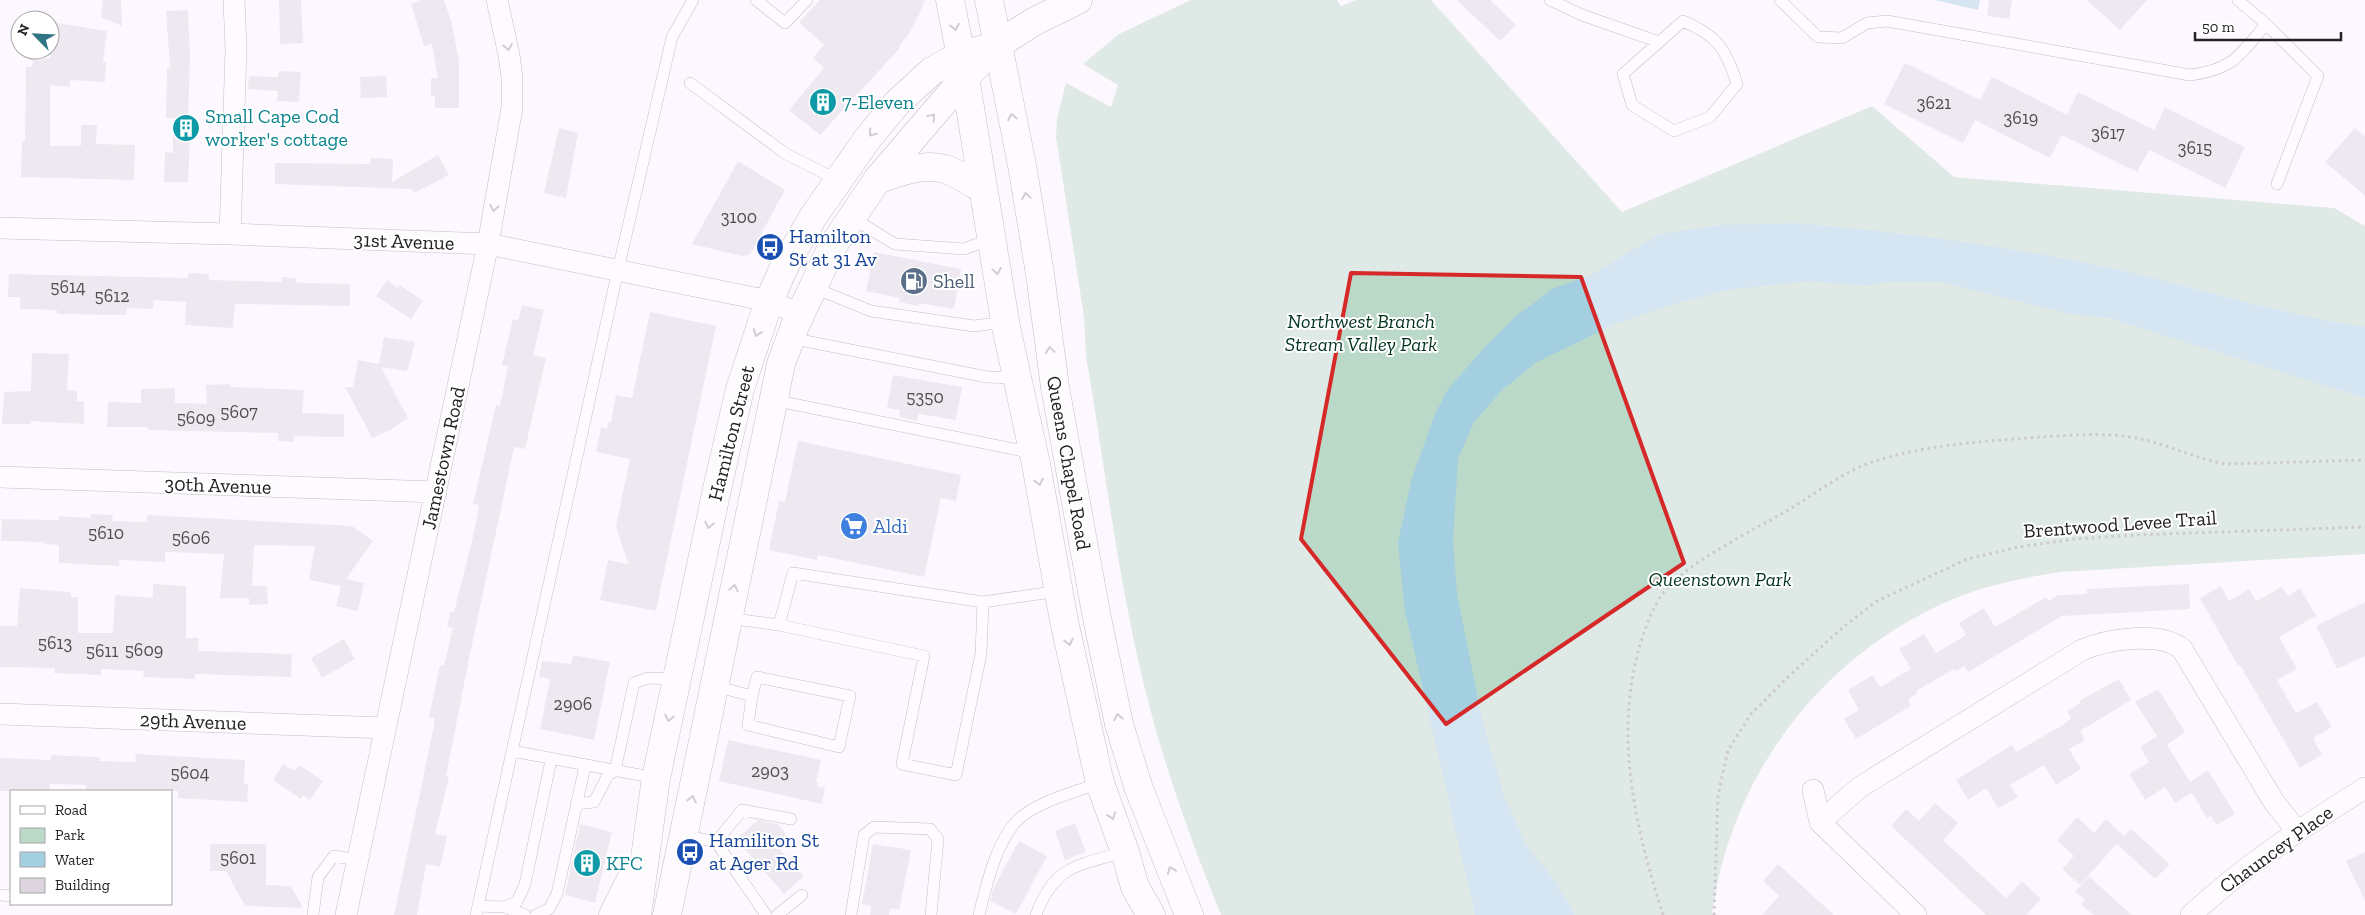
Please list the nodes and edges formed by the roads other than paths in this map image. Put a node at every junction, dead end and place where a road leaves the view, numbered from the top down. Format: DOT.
graph roads {
  1 [pos="234,0"];
  2 [pos="497,0"];
  3 [pos="693,0"];
  4 [pos="756,0"];
  5 [pos="807,0"];
  6 [pos="950,0"];
  7 [pos="989,0"];
  8 [pos="1078,0"];
  9 [pos="1550,0"];
  10 [pos="1780,0"];
  11 [pos="2238,0"];
  12 [pos="2266,24"];
  13 [pos="1659,42"];
  14 [pos="997,46"];
  15 [pos="963,66"];
  16 [pos="690,83"];
  17 [pos="838,180"];
  18 [pos="877,180"];
  19 [pos="2277,184"];
  20 [pos="982,189"];
  21 [pos="852,218"];
  22 [pos="0,228"];
  23 [pos="230,234"];
  24 [pos="991,239"];
  25 [pos="488,244"];
  26 [pos="618,270"];
  27 [pos="812,287"];
  28 [pos="769,301"];
  29 [pos="1006,322"];
  30 [pos="795,326"];
  31 [pos="1017,378"];
  32 [pos="773,400"];
  33 [pos="1034,454"];
  34 [pos="0,477"];
  35 [pos="436,492"];
  36 [pos="1059,591"];
  37 [pos="983,602"];
  38 [pos="728,618"];
  39 [pos="779,625"];
  40 [pos="677,679"];
  41 [pos="715,686"];
  42 [pos="752,696"];
  43 [pos="0,714"];
  44 [pos="386,728"];
  45 [pos="512,751"];
  46 [pos="551,760"];
  47 [pos="585,766"];
  48 [pos="615,771"];
  49 [pos="656,778"];
  50 [pos="1100,783"];
  51 [pos="2365,788"];
  52 [pos="1813,790"];
  53 [pos="576,804"];
  54 [pos="791,819"];
  55 [pos="1820,822"];
  56 [pos="2297,831"];
  57 [pos="684,835"];
  58 [pos="716,842"];
  59 [pos="646,844"];
  60 [pos="1125,852"];
  61 [pos="358,860"];
  62 [pos="1135,887"];
  63 [pos="802,895"];
  64 [pos="504,907"];
  65 [pos="477,911"];
  66 [pos="313,915"];
  67 [pos="346,915"];
  68 [pos="526,915"];
  69 [pos="536,915"];
  70 [pos="613,915"];
  71 [pos="636,915"];
  72 [pos="667,915"];
  73 [pos="766,915"];
  74 [pos="777,915"];
  75 [pos="851,915"];
  76 [pos="931,915"];
  77 [pos="980,915"];
  78 [pos="1036,915"];
  79 [pos="1133,915"];
  80 [pos="1150,915"];
  81 [pos="1189,915"];
  82 [pos="1916,915"];
  83 [pos="2191,915"];
  1 -- 23 [label="street"];
  2 -- 25 [label="street, Jamestown Road, one-way"];
  3 -- 26 [label="lane"];
  4 -- 5 [label="lane"];
  6 -- 15 [label="main road, Queens Chapel Road, one-way"];
  7 -- 14 [label="main road, Queens Chapel Road"];
  8 -- 14 [label="main road, Hamilton Street"];
  9 -- 13 [label="lane"];
  10 -- 12 [label="lane"];
  11 -- 12 [label="lane"];
  12 -- 19 [label="lane"];
  13 -- 13 [label="lane"];
  14 -- 15 [label="main road, Hamilton Street"];
  81 -- 14 [label="main road, Queens Chapel Road, one-way"];
  15 -- 17 [label="main road, Hamilton Street, one-way"];
  18 -- 15 [label="main road, Hamilton Street, one-way"];
  15 -- 20 [label="main road, Queens Chapel Road"];
  16 -- 17 [label="lane"];
  17 -- 28 [label="main road, Hamilton Street"];
  18 -- 20 [label="main road"];
  18 -- 21 [label="main road, Hamilton Street"];
  20 -- 24 [label="main road, Queens Chapel Road"];
  21 -- 24 [label="lane"];
  21 -- 27 [label="main road, Hamilton Street"];
  22 -- 23 [label="street, 31st Avenue"];
  23 -- 25 [label="street, 31st Avenue"];
  24 -- 29 [label="main road, Queens Chapel Road, one-way"];
  25 -- 26 [label="street, 31st Avenue"];
  25 -- 35 [label="street, Jamestown Road"];
  26 -- 28 [label="street, 31st Avenue"];
  26 -- 45 [label="lane"];
  27 -- 29 [label="lane"];
  27 -- 30 [label="main road, Hamilton Street"];
  28 -- 30 [label="street, 31st Avenue"];
  28 -- 40 [label="main road, Hamilton Street, one-way"];
  29 -- 31 [label="main road, Queens Chapel Road"];
  30 -- 31 [label="lane"];
  30 -- 32 [label="main road, Hamilton Street"];
  31 -- 33 [label="main road, Queens Chapel Road"];
  32 -- 33 [label="lane"];
  38 -- 32 [label="main road, Hamilton Street, one-way"];
  33 -- 36 [label="main road, Queens Chapel Road, one-way"];
  34 -- 35 [label="street, 30th Avenue"];
  35 -- 44 [label="street, Jamestown Road"];
  36 -- 37 [label="lane"];
  36 -- 50 [label="main road, Queens Chapel Road, one-way"];
  37 -- 39 [label="lane"];
  37 -- 39 [label="lane"];
  38 -- 39 [label="lane"];
  38 -- 41 [label="main road, Hamilton Street"];
  40 -- 48 [label="lane"];
  40 -- 49 [label="main road, Hamilton Street, one-way"];
  41 -- 42 [label="lane"];
  57 -- 41 [label="main road, Hamilton Street, one-way"];
  42 -- 42 [label="lane"];
  43 -- 44 [label="street, 29th Avenue"];
  44 -- 61 [label="street, Jamestown Road"];
  45 -- 46 [label="lane"];
  45 -- 65 [label="lane"];
  46 -- 47 [label="lane"];
  46 -- 64 [label="lane"];
  47 -- 48 [label="lane"];
  47 -- 53 [label="lane"];
  48 -- 49 [label="lane"];
  48 -- 53 [label="lane"];
  49 -- 59 [label="main road, Hamilton Street"];
  50 -- 60 [label="main road, Queens Chapel Road, one-way"];
  50 -- 77 [label="lane"];
  51 -- 56 [label="street, Chauncey Place"];
  52 -- 55 [label="street"];
  53 -- 69 [label="lane"];
  54 -- 58 [label="lane"];
  55 -- 56 [label="street"];
  55 -- 82 [label="street"];
  56 -- 83 [label="street, Chauncey Place"];
  57 -- 58 [label="lane"];
  57 -- 72 [label="main road, Hamilton Street"];
  58 -- 73 [label="lane"];
  59 -- 70 [label="main road"];
  59 -- 71 [label="main road, Hamilton Street"];
  60 -- 62 [label="main road, Queens Chapel Road"];
  60 -- 78 [label="lane"];
  61 -- 66 [label="lane"];
  61 -- 67 [label="street, Jamestown Road"];
  62 -- 79 [label="main road"];
  62 -- 80 [label="main road, Queens Chapel Road"];
  63 -- 74 [label="lane"];
  64 -- 65 [label="lane"];
  64 -- 68 [label="lane"];
  75 -- 76 [label="lane"];
}
